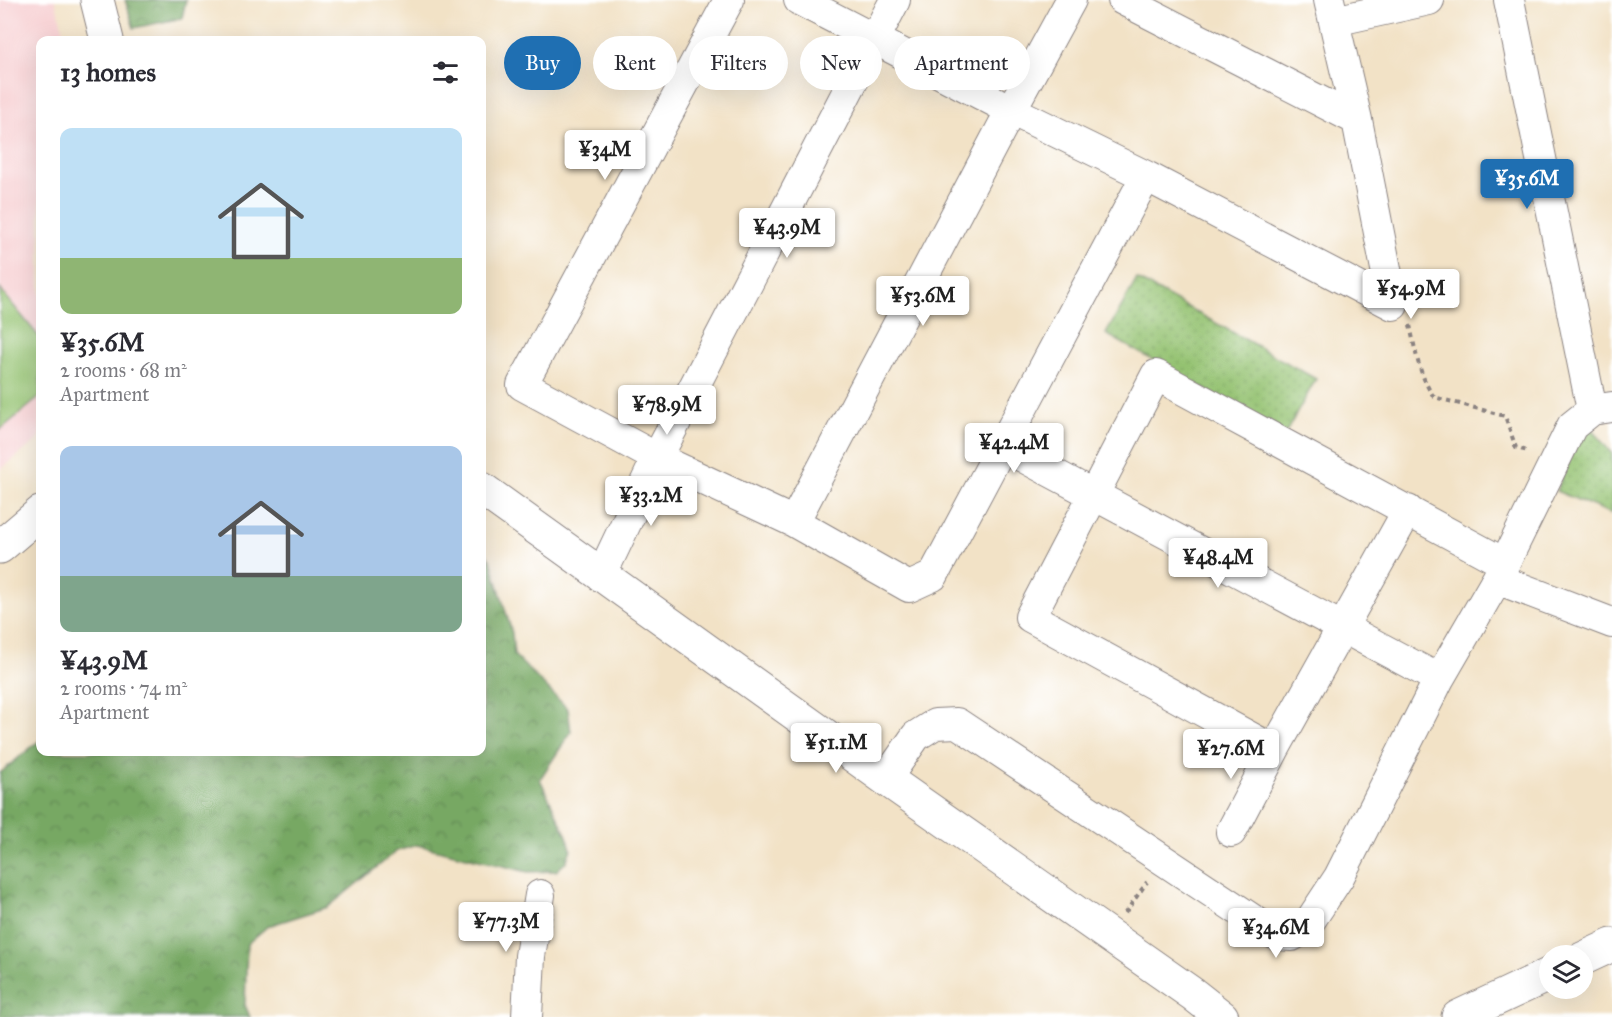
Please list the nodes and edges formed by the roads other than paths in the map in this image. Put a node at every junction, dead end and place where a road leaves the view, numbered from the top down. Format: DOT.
graph roads {
  1 [pos="97,0"];
  2 [pos="729,0"];
  3 [pos="798,0"];
  4 [pos="896,0"];
  5 [pos="1071,0"];
  6 [pos="1123,0"];
  7 [pos="1429,0"];
  8 [pos="1509,0"];
  9 [pos="1331,11"];
  10 [pos="106,36"];
  11 [pos="870,36"];
  12 [pos="878,36"];
  13 [pos="882,42"];
  14 [pos="849,90"];
  15 [pos="1011,110"];
  16 [pos="1357,120"];
  17 [pos="1146,176"];
  18 [pos="1602,409"];
  19 [pos="1021,456"];
  20 [pos="657,458"];
  21 [pos="486,492"];
  22 [pos="1093,496"];
  23 [pos="1407,510"];
  24 [pos="36,516"];
  25 [pos="794,522"];
  26 [pos="0,547"];
  27 [pos="1500,571"];
  28 [pos="601,576"];
  29 [pos="1612,623"];
  30 [pos="1342,627"];
  31 [pos="1439,679"];
  32 [pos="1274,750"];
  33 [pos="886,779"];
  34 [pos="1230,832"];
  35 [pos="540,896"];
  36 [pos="1612,945"];
  37 [pos="1593,954"];
  38 [pos="1539,979"];
  39 [pos="527,1017"];
  40 [pos="1222,1017"];
  41 [pos="1458,1017"];
  1 -- 10 [label="street"];
  2 -- 20 [label="street"];
  3 -- 11 [label="street"];
  4 -- 12 [label="street"];
  5 -- 15 [label="street"];
  6 -- 16 [label="street"];
  7 -- 9 [label="street"];
  8 -- 18 [label="street"];
  9 -- 16 [label="street"];
  13 -- 15 [label="street"];
  14 -- 20 [label="street"];
  15 -- 17 [label="street"];
  15 -- 25 [label="street"];
  16 -- 17 [label="street"];
  17 -- 25 [label="street"];
  18 -- 27 [label="street"];
  19 -- 22 [label="street"];
  20 -- 25 [label="street"];
  20 -- 28 [label="street"];
  21 -- 28 [label="street"];
  22 -- 23 [label="street"];
  22 -- 30 [label="street"];
  22 -- 32 [label="street"];
  23 -- 27 [label="street"];
  23 -- 30 [label="street"];
  24 -- 26 [label="street"];
  27 -- 29 [label="street"];
  27 -- 31 [label="street"];
  28 -- 33 [label="street"];
  30 -- 31 [label="street"];
  30 -- 32 [label="street"];
  31 -- 33 [label="street"];
  32 -- 34 [label="street"];
  33 -- 40 [label="street"];
  35 -- 39 [label="street"];
  36 -- 37 [label="street"];
  38 -- 41 [label="street"];
}
